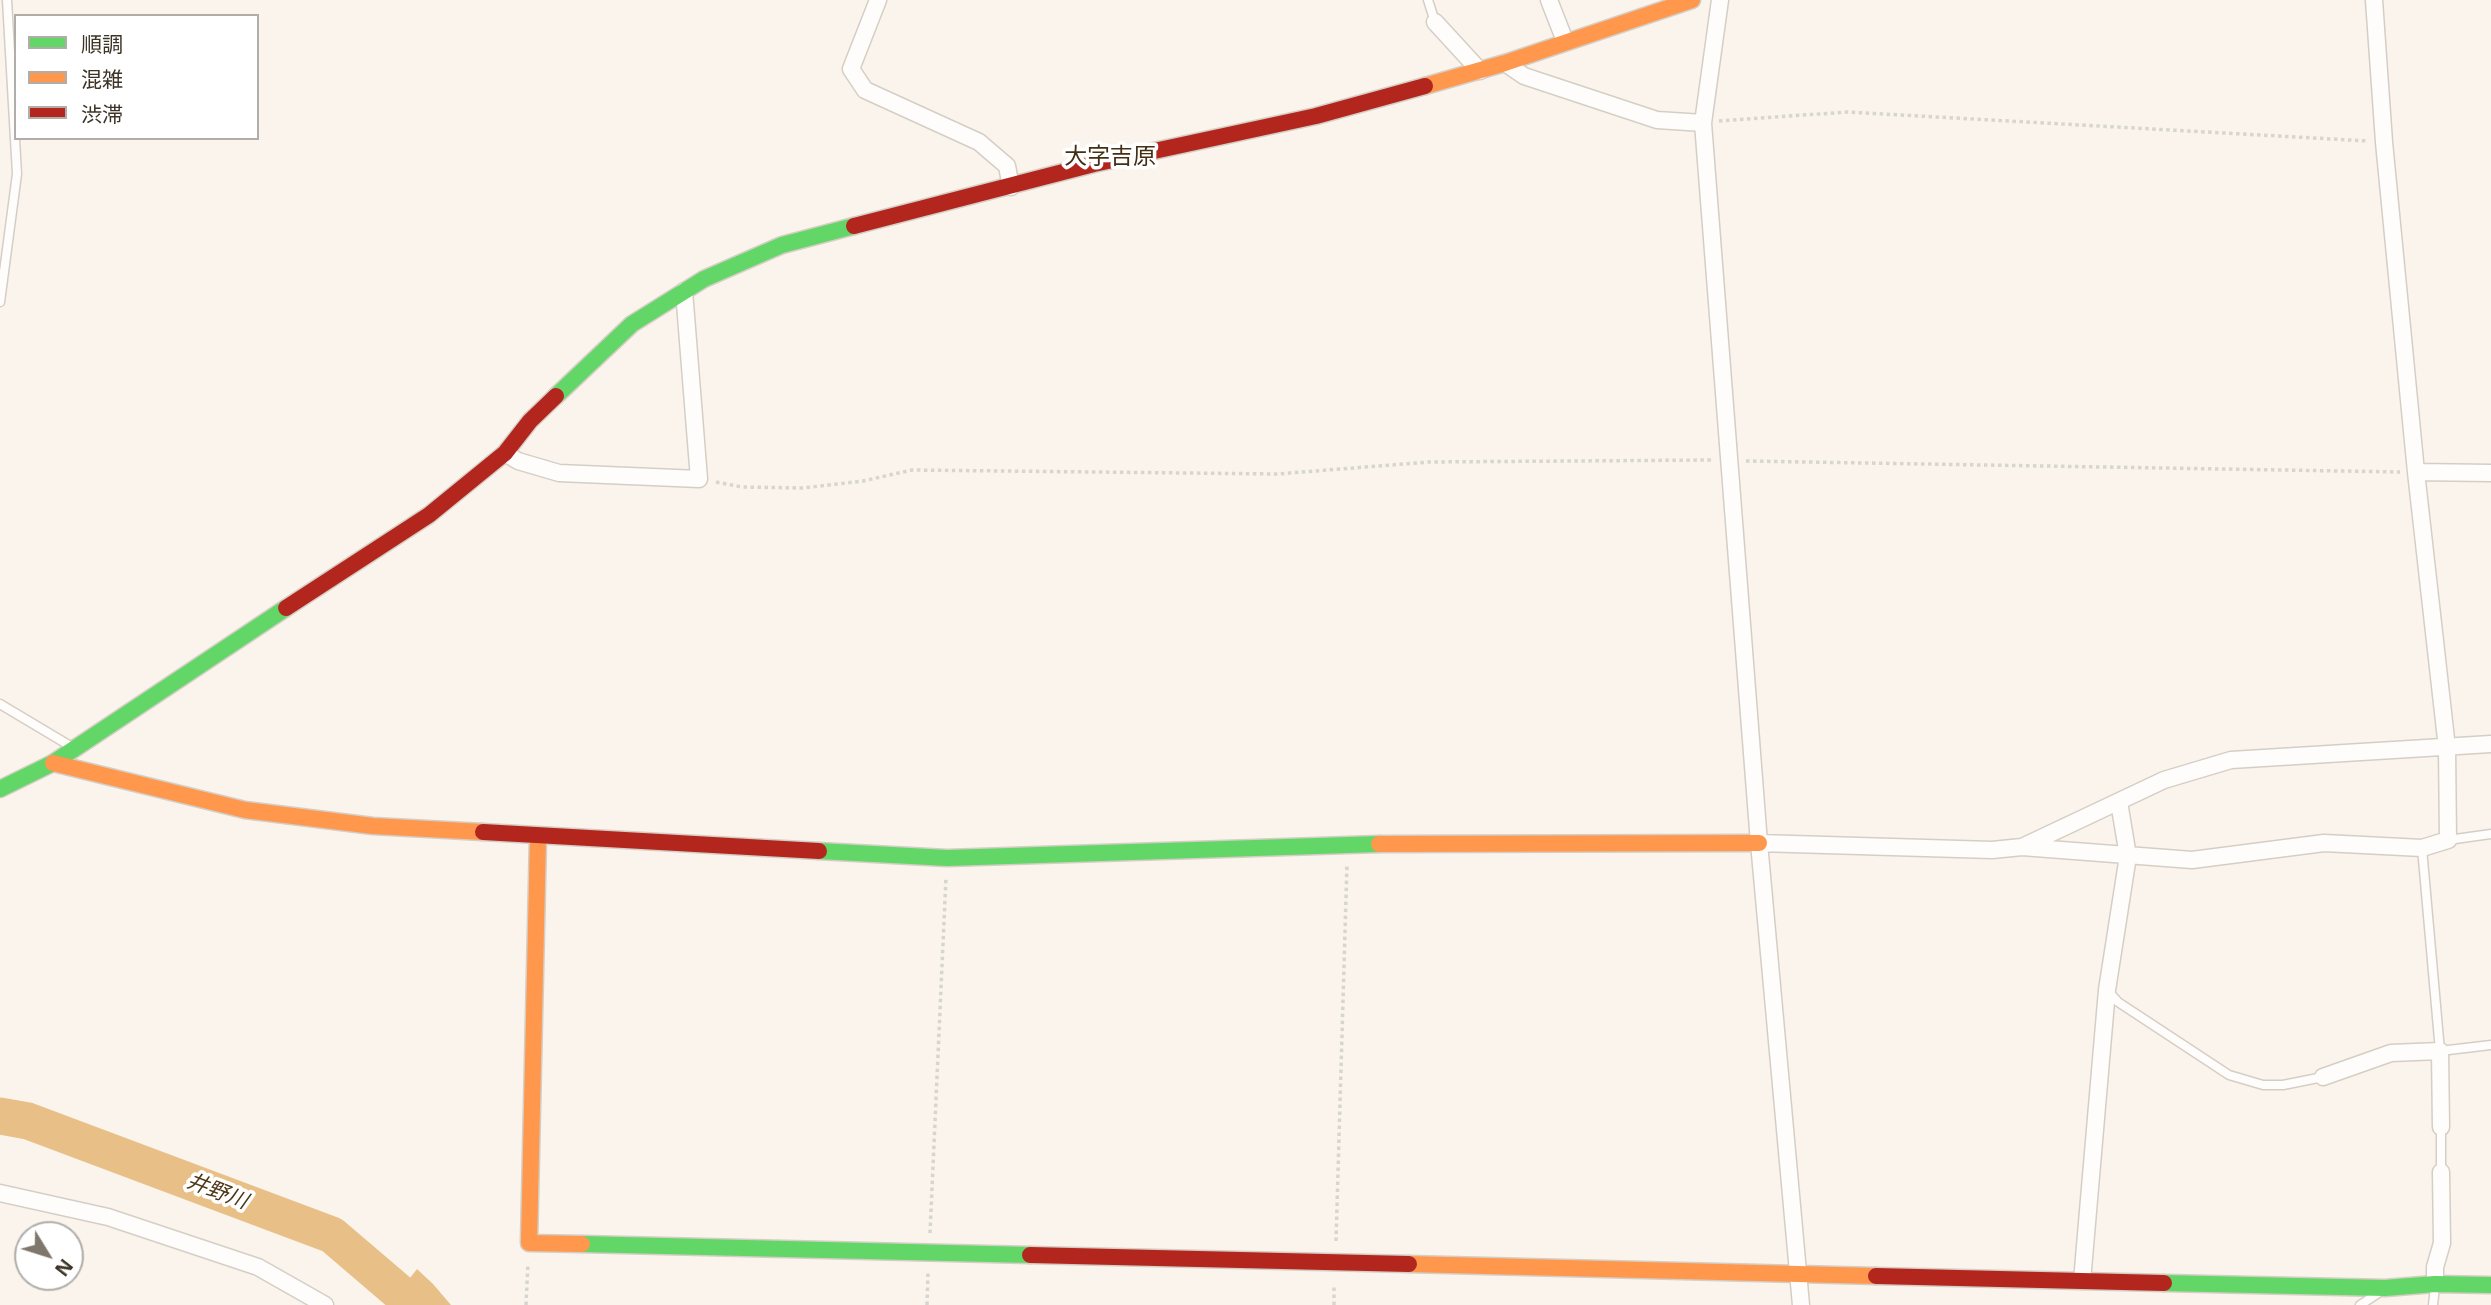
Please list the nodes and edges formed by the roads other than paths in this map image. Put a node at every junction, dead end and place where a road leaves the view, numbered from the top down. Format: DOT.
graph roads {
  1 [pos="7,0"];
  2 [pos="878,0"];
  3 [pos="1428,0"];
  4 [pos="1549,0"];
  5 [pos="1692,0"];
  6 [pos="1720,0"];
  7 [pos="2374,0"];
  8 [pos="1435,22"];
  9 [pos="1565,41"];
  10 [pos="1505,64"];
  11 [pos="1480,71"];
  12 [pos="14,122"];
  13 [pos="1703,122"];
  14 [pos="15,140"];
  15 [pos="1011,187"];
  16 [pos="684,291"];
  17 [pos="0,302"];
  18 [pos="505,453"];
  19 [pos="2416,472"];
  20 [pos="2491,473"];
  21 [pos="0,704"];
  22 [pos="2491,744"];
  23 [pos="74,748"];
  24 [pos="2446,748"];
  25 [pos="53,763"];
  26 [pos="0,789"];
  27 [pos="2119,802"];
  28 [pos="2491,834"];
  29 [pos="538,837"];
  30 [pos="2448,840"];
  31 [pos="1759,843"];
  32 [pos="2022,847"];
  33 [pos="2422,848"];
  34 [pos="2128,856"];
  35 [pos="2107,990"];
  36 [pos="2491,1045"];
  37 [pos="2440,1051"];
  38 [pos="2323,1077"];
  39 [pos="2441,1127"];
  40 [pos="2441,1172"];
  41 [pos="0,1193"];
  42 [pos="1799,1275"];
  43 [pos="2082,1281"];
  44 [pos="2435,1284"];
  45 [pos="2491,1285"];
  46 [pos="2385,1288"];
  47 [pos="325,1305"];
  48 [pos="1801,1305"];
  49 [pos="2360,1305"];
  50 [pos="2433,1305"];
  1 -- 12 [label="lane"];
  2 -- 15 [label="street"];
  3 -- 8 [label="lane"];
  4 -- 9 [label="street"];
  5 -- 9 [label="street"];
  6 -- 13 [label="street"];
  7 -- 19 [label="street"];
  8 -- 11 [label="street"];
  9 -- 10 [label="street"];
  10 -- 11 [label="street"];
  10 -- 13 [label="street"];
  11 -- 15 [label="street"];
  13 -- 31 [label="street"];
  14 -- 17 [label="lane"];
  15 -- 16 [label="street"];
  16 -- 18 [label="street"];
  16 -- 18 [label="street"];
  18 -- 23 [label="street"];
  19 -- 20 [label="street"];
  19 -- 24 [label="street"];
  21 -- 23 [label="lane"];
  22 -- 24 [label="street"];
  23 -- 25 [label="street"];
  24 -- 27 [label="street"];
  24 -- 30 [label="street"];
  25 -- 26 [label="street"];
  25 -- 29 [label="street"];
  27 -- 32 [label="street"];
  27 -- 34 [label="street"];
  28 -- 30 [label="lane"];
  29 -- 31 [label="street"];
  29 -- 42 [label="street"];
  30 -- 33 [label="street"];
  31 -- 32 [label="street"];
  31 -- 42 [label="street"];
  32 -- 34 [label="street"];
  33 -- 34 [label="street"];
  33 -- 37 [label="lane"];
  34 -- 35 [label="street"];
  35 -- 38 [label="lane"];
  35 -- 43 [label="street"];
  36 -- 37 [label="lane"];
  37 -- 38 [label="street"];
  37 -- 39 [label="street"];
  39 -- 40 [label="lane"];
  40 -- 44 [label="street"];
  41 -- 47 [label="street"];
  42 -- 43 [label="street"];
  42 -- 48 [label="street"];
  43 -- 46 [label="street"];
  44 -- 45 [label="street"];
  44 -- 46 [label="street"];
  44 -- 50 [label="lane"];
  46 -- 49 [label="lane"];
}
